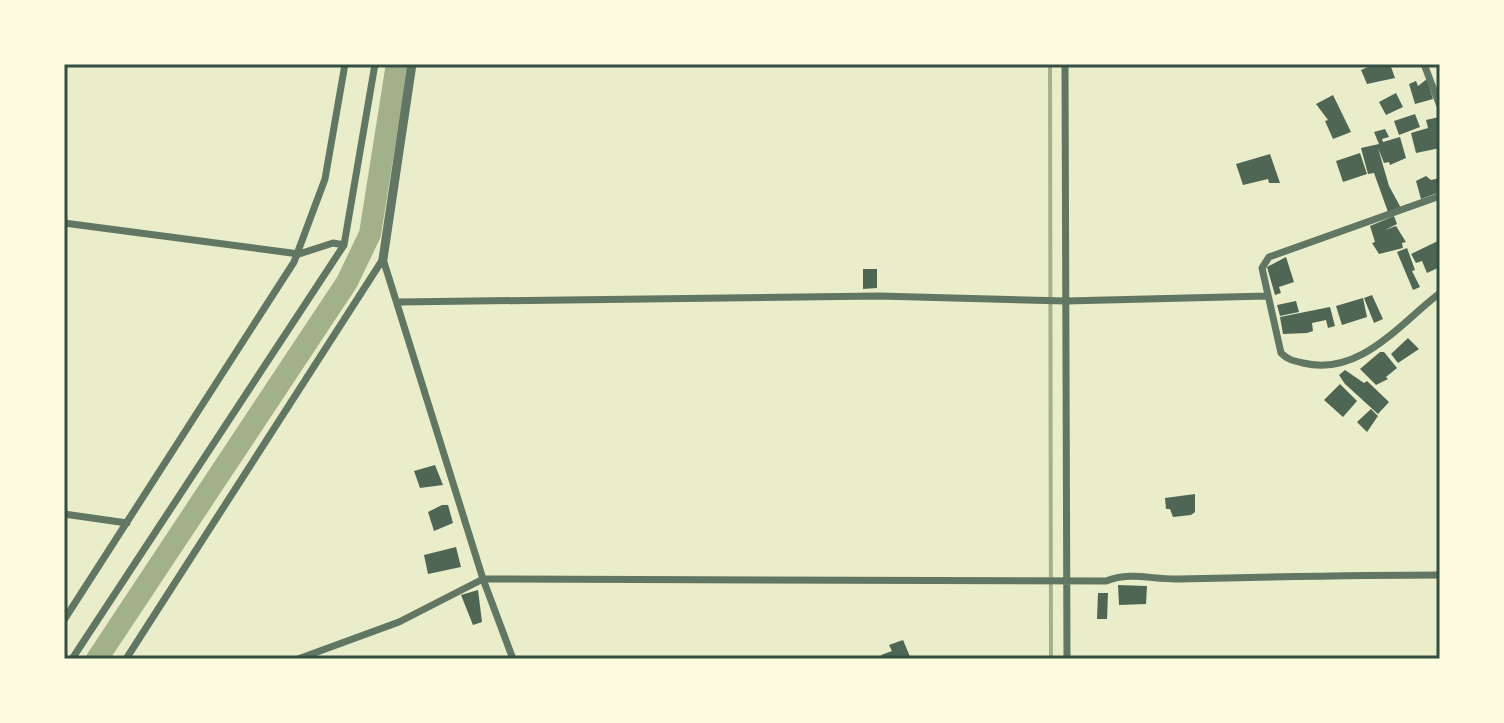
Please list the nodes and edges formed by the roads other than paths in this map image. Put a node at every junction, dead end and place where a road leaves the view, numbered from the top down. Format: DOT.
graph roads {
  1 [pos="345,64"];
  2 [pos="375,64"];
  3 [pos="412,64"];
  4 [pos="1065,64"];
  5 [pos="1424,64"];
  6 [pos="1440,103"];
  7 [pos="1440,196"];
  8 [pos="64,223"];
  9 [pos="344,245"];
  10 [pos="295,253"];
  11 [pos="383,259"];
  12 [pos="1440,293"];
  13 [pos="1267,296"];
  14 [pos="1061,301"];
  15 [pos="399,302"];
  16 [pos="64,514"];
  17 [pos="127,523"];
  18 [pos="1440,575"];
  19 [pos="483,579"];
  20 [pos="1068,580"];
  21 [pos="64,620"];
  22 [pos="72,659"];
  23 [pos="126,659"];
  24 [pos="298,659"];
  25 [pos="513,659"];
  26 [pos="1067,659"];
  1 -- 10 [label="street"];
  2 -- 9 [label="street"];
  3 -- 11 [label="street"];
  4 -- 14 [label="street"];
  5 -- 6 [label="street"];
  7 -- 13 [label="street"];
  8 -- 10 [label="street"];
  9 -- 10 [label="street"];
  9 -- 22 [label="street"];
  10 -- 17 [label="street"];
  11 -- 15 [label="street"];
  11 -- 23 [label="street"];
  12 -- 13 [label="street"];
  13 -- 14 [label="street"];
  14 -- 15 [label="street"];
  14 -- 20 [label="street"];
  15 -- 19 [label="street"];
  16 -- 17 [label="street"];
  17 -- 21 [label="street"];
  18 -- 20 [label="street"];
  19 -- 20 [label="street"];
  19 -- 24 [label="street"];
  19 -- 25 [label="street"];
  20 -- 26 [label="street"];
}
